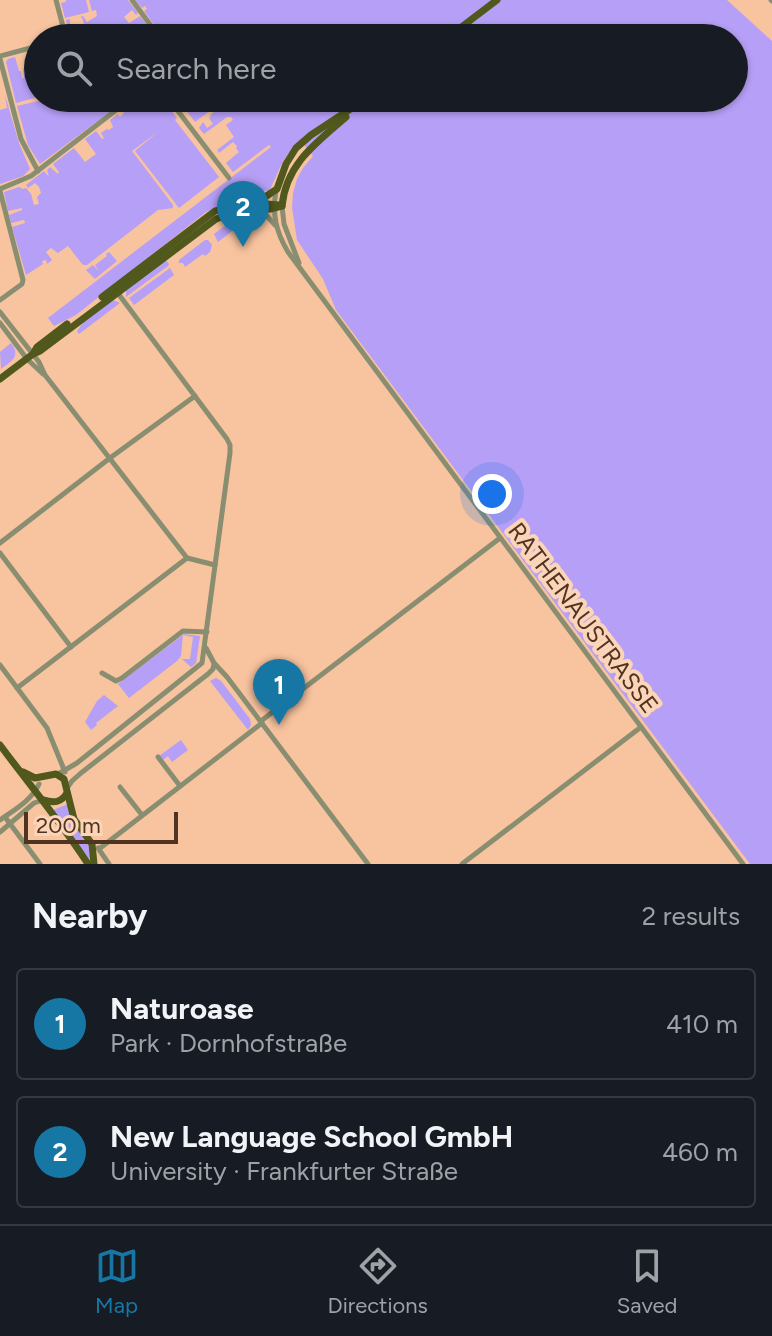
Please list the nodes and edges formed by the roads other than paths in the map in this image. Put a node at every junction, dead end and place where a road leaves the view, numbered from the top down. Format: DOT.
graph roads {
  1 [pos="56,0"];
  2 [pos="132,0"];
  3 [pos="497,0"];
  4 [pos="62,24"];
  5 [pos="150,24"];
  6 [pos="465,24"];
  7 [pos="24,50"];
  8 [pos="0,57"];
  9 [pos="114,112"];
  10 [pos="179,112"];
  11 [pos="346,112"];
  12 [pos="352,112"];
  13 [pos="38,171"];
  14 [pos="229,178"];
  15 [pos="277,189"];
  16 [pos="0,190"];
  17 [pos="254,205"];
  18 [pos="277,206"];
  19 [pos="276,226"];
  20 [pos="307,278"];
  21 [pos="116,290"];
  22 [pos="0,300"];
  23 [pos="0,312"];
  24 [pos="0,323"];
  25 [pos="30,356"];
  26 [pos="0,379"];
  27 [pos="195,396"];
  28 [pos="110,458"];
  29 [pos="500,538"];
  30 [pos="0,543"];
  31 [pos="0,553"];
  32 [pos="187,558"];
  33 [pos="216,565"];
  34 [pos="207,632"];
  35 [pos="71,647"];
  36 [pos="205,647"];
  37 [pos="203,662"];
  38 [pos="214,663"];
  39 [pos="0,665"];
  40 [pos="102,673"];
  41 [pos="17,688"];
  42 [pos="261,722"];
  43 [pos="641,727"];
  44 [pos="0,745"];
  45 [pos="158,757"];
  46 [pos="18,769"];
  47 [pos="45,776"];
  48 [pos="64,779"];
  49 [pos="180,786"];
  50 [pos="120,787"];
  51 [pos="38,793"];
  52 [pos="49,808"];
  53 [pos="22,814"];
  54 [pos="142,815"];
  55 [pos="2,818"];
  56 [pos="10,824"];
  57 [pos="0,832"];
  58 [pos="96,846"];
  59 [pos="40,864"];
  60 [pos="91,864"];
  61 [pos="109,864"];
  62 [pos="368,864"];
  63 [pos="462,864"];
  64 [pos="743,864"];
  1 -- 4 [label="street"];
  2 -- 5 [label="street"];
  3 -- 6 [label="main road"];
  7 -- 8 [label="street"];
  8 -- 13 [label="street"];
  9 -- 13 [label="street"];
  10 -- 14 [label="street"];
  11 -- 15 [label="main road"];
  12 -- 18 [label="main road"];
  13 -- 16 [label="street"];
  15 -- 17 [label="main road"];
  15 -- 18 [label="street, RATHENAUSTRASSE"];
  16 -- 22 [label="street"];
  17 -- 18 [label="main road"];
  17 -- 19 [label="street"];
  17 -- 21 [label="main road"];
  18 -- 19 [label="street, RATHENAUSTRASSE"];
  18 -- 20 [label="street, RATHENAUSTRASSE"];
  19 -- 20 [label="street, RATHENAUSTRASSE"];
  20 -- 29 [label="street, RATHENAUSTRASSE"];
  21 -- 25 [label="main road"];
  21 -- 27 [label="street"];
  23 -- 25 [label="street"];
  24 -- 25 [label="street"];
  25 -- 26 [label="main road"];
  25 -- 28 [label="street"];
  27 -- 28 [label="street"];
  27 -- 33 [label="street"];
  28 -- 30 [label="street"];
  28 -- 32 [label="street"];
  29 -- 42 [label="street"];
  29 -- 43 [label="street, RATHENAUSTRASSE"];
  31 -- 35 [label="street"];
  32 -- 33 [label="street"];
  32 -- 35 [label="street"];
  33 -- 34 [label="street"];
  34 -- 36 [label="street"];
  34 -- 40 [label="street"];
  35 -- 41 [label="street"];
  36 -- 37 [label="street"];
  36 -- 38 [label="street"];
  37 -- 38 [label="street"];
  37 -- 48 [label="street"];
  38 -- 42 [label="street"];
  38 -- 48 [label="street"];
  39 -- 41 [label="street"];
  41 -- 48 [label="street"];
  42 -- 49 [label="street"];
  42 -- 62 [label="street"];
  43 -- 63 [label="street"];
  43 -- 64 [label="street, RATHENAUSTRASSE"];
  44 -- 46 [label="main road"];
  45 -- 49 [label="street"];
  46 -- 47 [label="main road"];
  46 -- 51 [label="main road"];
  47 -- 48 [label="main road"];
  47 -- 51 [label="main road"];
  48 -- 51 [label="main road"];
  48 -- 58 [label="main road"];
  49 -- 54 [label="street"];
  50 -- 54 [label="street"];
  51 -- 52 [label="main road"];
  51 -- 53 [label="street"];
  51 -- 55 [label="street"];
  52 -- 53 [label="street"];
  52 -- 60 [label="main road"];
  53 -- 56 [label="street"];
  54 -- 58 [label="street"];
  55 -- 56 [label="street"];
  56 -- 57 [label="street"];
  56 -- 59 [label="street"];
  58 -- 60 [label="main road"];
  58 -- 61 [label="street"];
}
